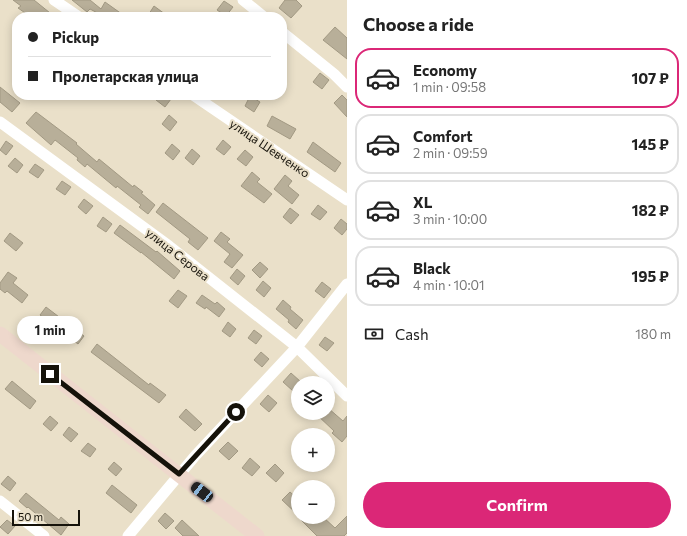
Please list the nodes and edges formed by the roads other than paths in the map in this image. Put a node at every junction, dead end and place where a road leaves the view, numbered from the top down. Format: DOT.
graph roads {
  1 [pos="54,0"];
  2 [pos="243,0"];
  3 [pos="72,12"];
  4 [pos="258,12"];
  5 [pos="287,36"];
  6 [pos="347,87"];
  7 [pos="200,100"];
  8 [pos="0,122"];
  9 [pos="347,200"];
  10 [pos="347,284"];
  11 [pos="0,334"];
  12 [pos="297,347"];
  13 [pos="347,396"];
  14 [pos="179,474"];
  15 [pos="0,501"];
  16 [pos="44,536"];
  17 [pos="128,536"];
  18 [pos="257,536"];
  1 -- 3 [label="street"];
  2 -- 4 [label="street"];
  5 -- 6 [label="street"];
  7 -- 9 [label="street, улица Шевченко"];
  8 -- 12 [label="street, улица Серова"];
  10 -- 12 [label="street"];
  11 -- 14 [label="main road"];
  12 -- 13 [label="street, улица Серова"];
  12 -- 14 [label="street"];
  14 -- 17 [label="street"];
  14 -- 18 [label="main road"];
  15 -- 16 [label="street"];
}
